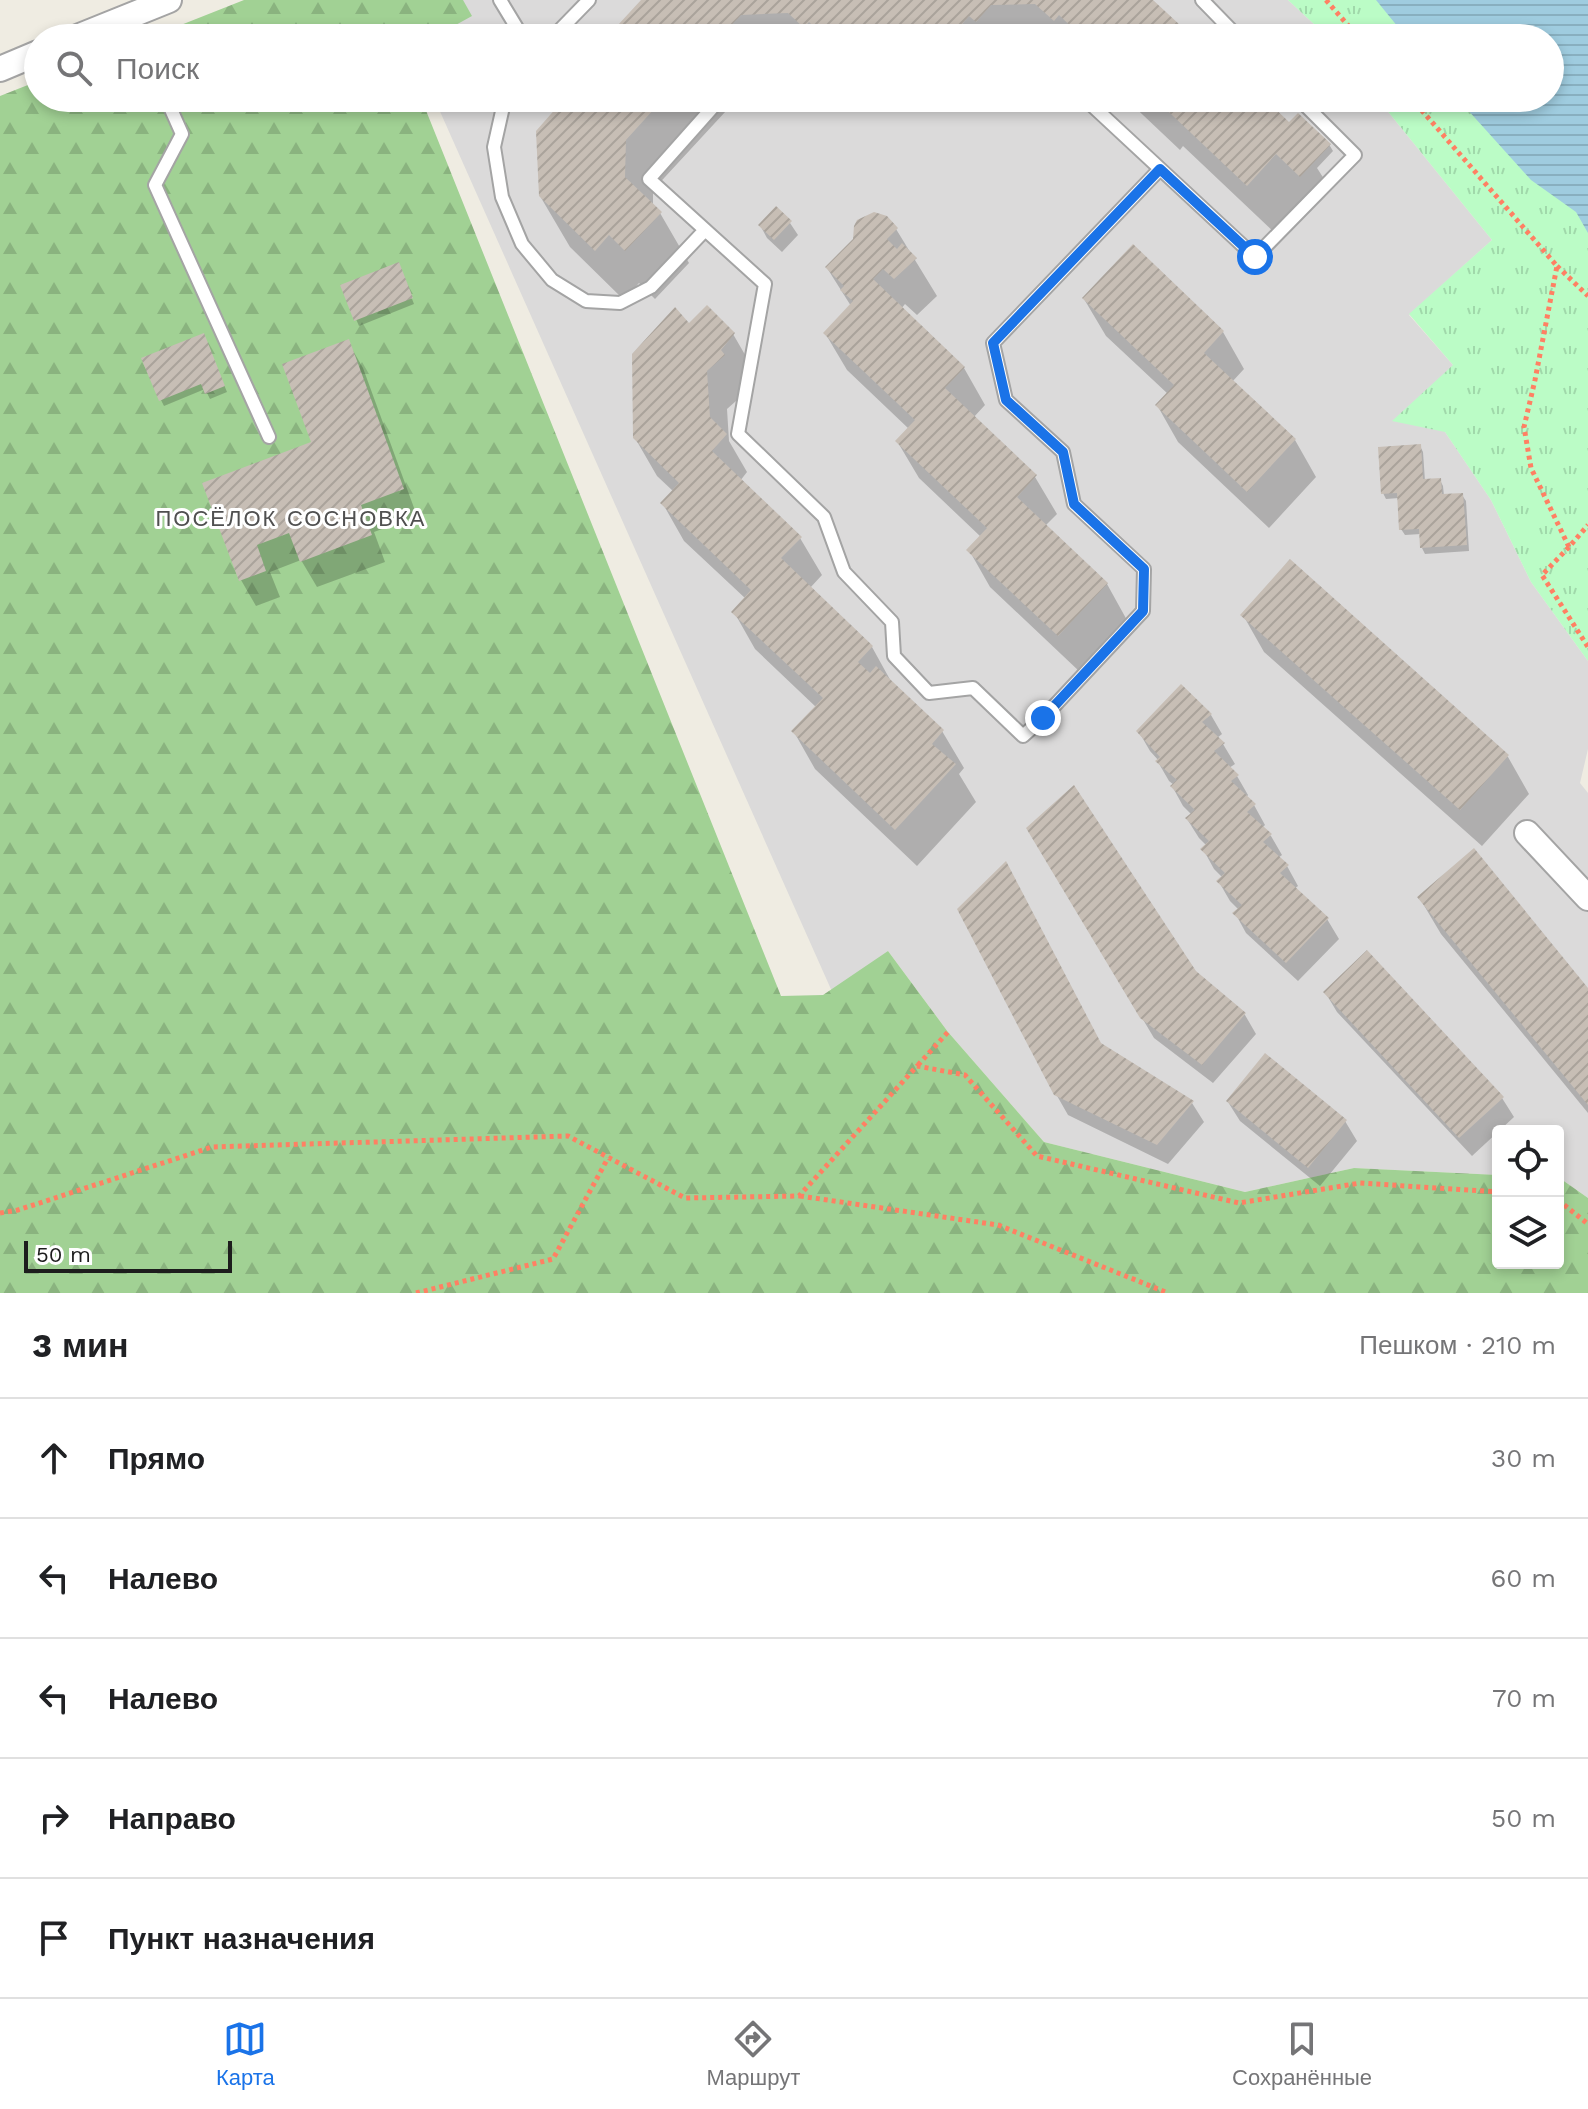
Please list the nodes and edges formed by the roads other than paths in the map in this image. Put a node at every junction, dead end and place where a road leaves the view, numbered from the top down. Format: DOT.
graph roads {
  1 [pos="169,0"];
  2 [pos="500,0"];
  3 [pos="589,0"];
  4 [pos="1202,0"];
  5 [pos="131,15"];
  6 [pos="109,24"];
  7 [pos="135,24"];
  8 [pos="515,24"];
  9 [pos="566,24"];
  10 [pos="1225,24"];
  11 [pos="24,59"];
  12 [pos="0,69"];
  13 [pos="172,112"];
  14 [pos="502,112"];
  15 [pos="709,112"];
  16 [pos="1099,112"];
  17 [pos="1312,112"];
  18 [pos="1160,169"];
  19 [pos="705,230"];
  20 [pos="269,437"];
  21 [pos="1527,833"];
  22 [pos="1588,898"];
  1 -- 5 [label="street"];
  2 -- 8 [label="lane"];
  3 -- 9 [label="lane"];
  4 -- 10 [label="lane"];
  5 -- 6 [label="street"];
  5 -- 7 [label="lane"];
  11 -- 12 [label="street"];
  13 -- 20 [label="lane"];
  14 -- 19 [label="lane"];
  15 -- 19 [label="lane"];
  16 -- 18 [label="lane"];
  17 -- 18 [label="lane"];
  18 -- 19 [label="lane"];
  21 -- 22 [label="street"];
}
